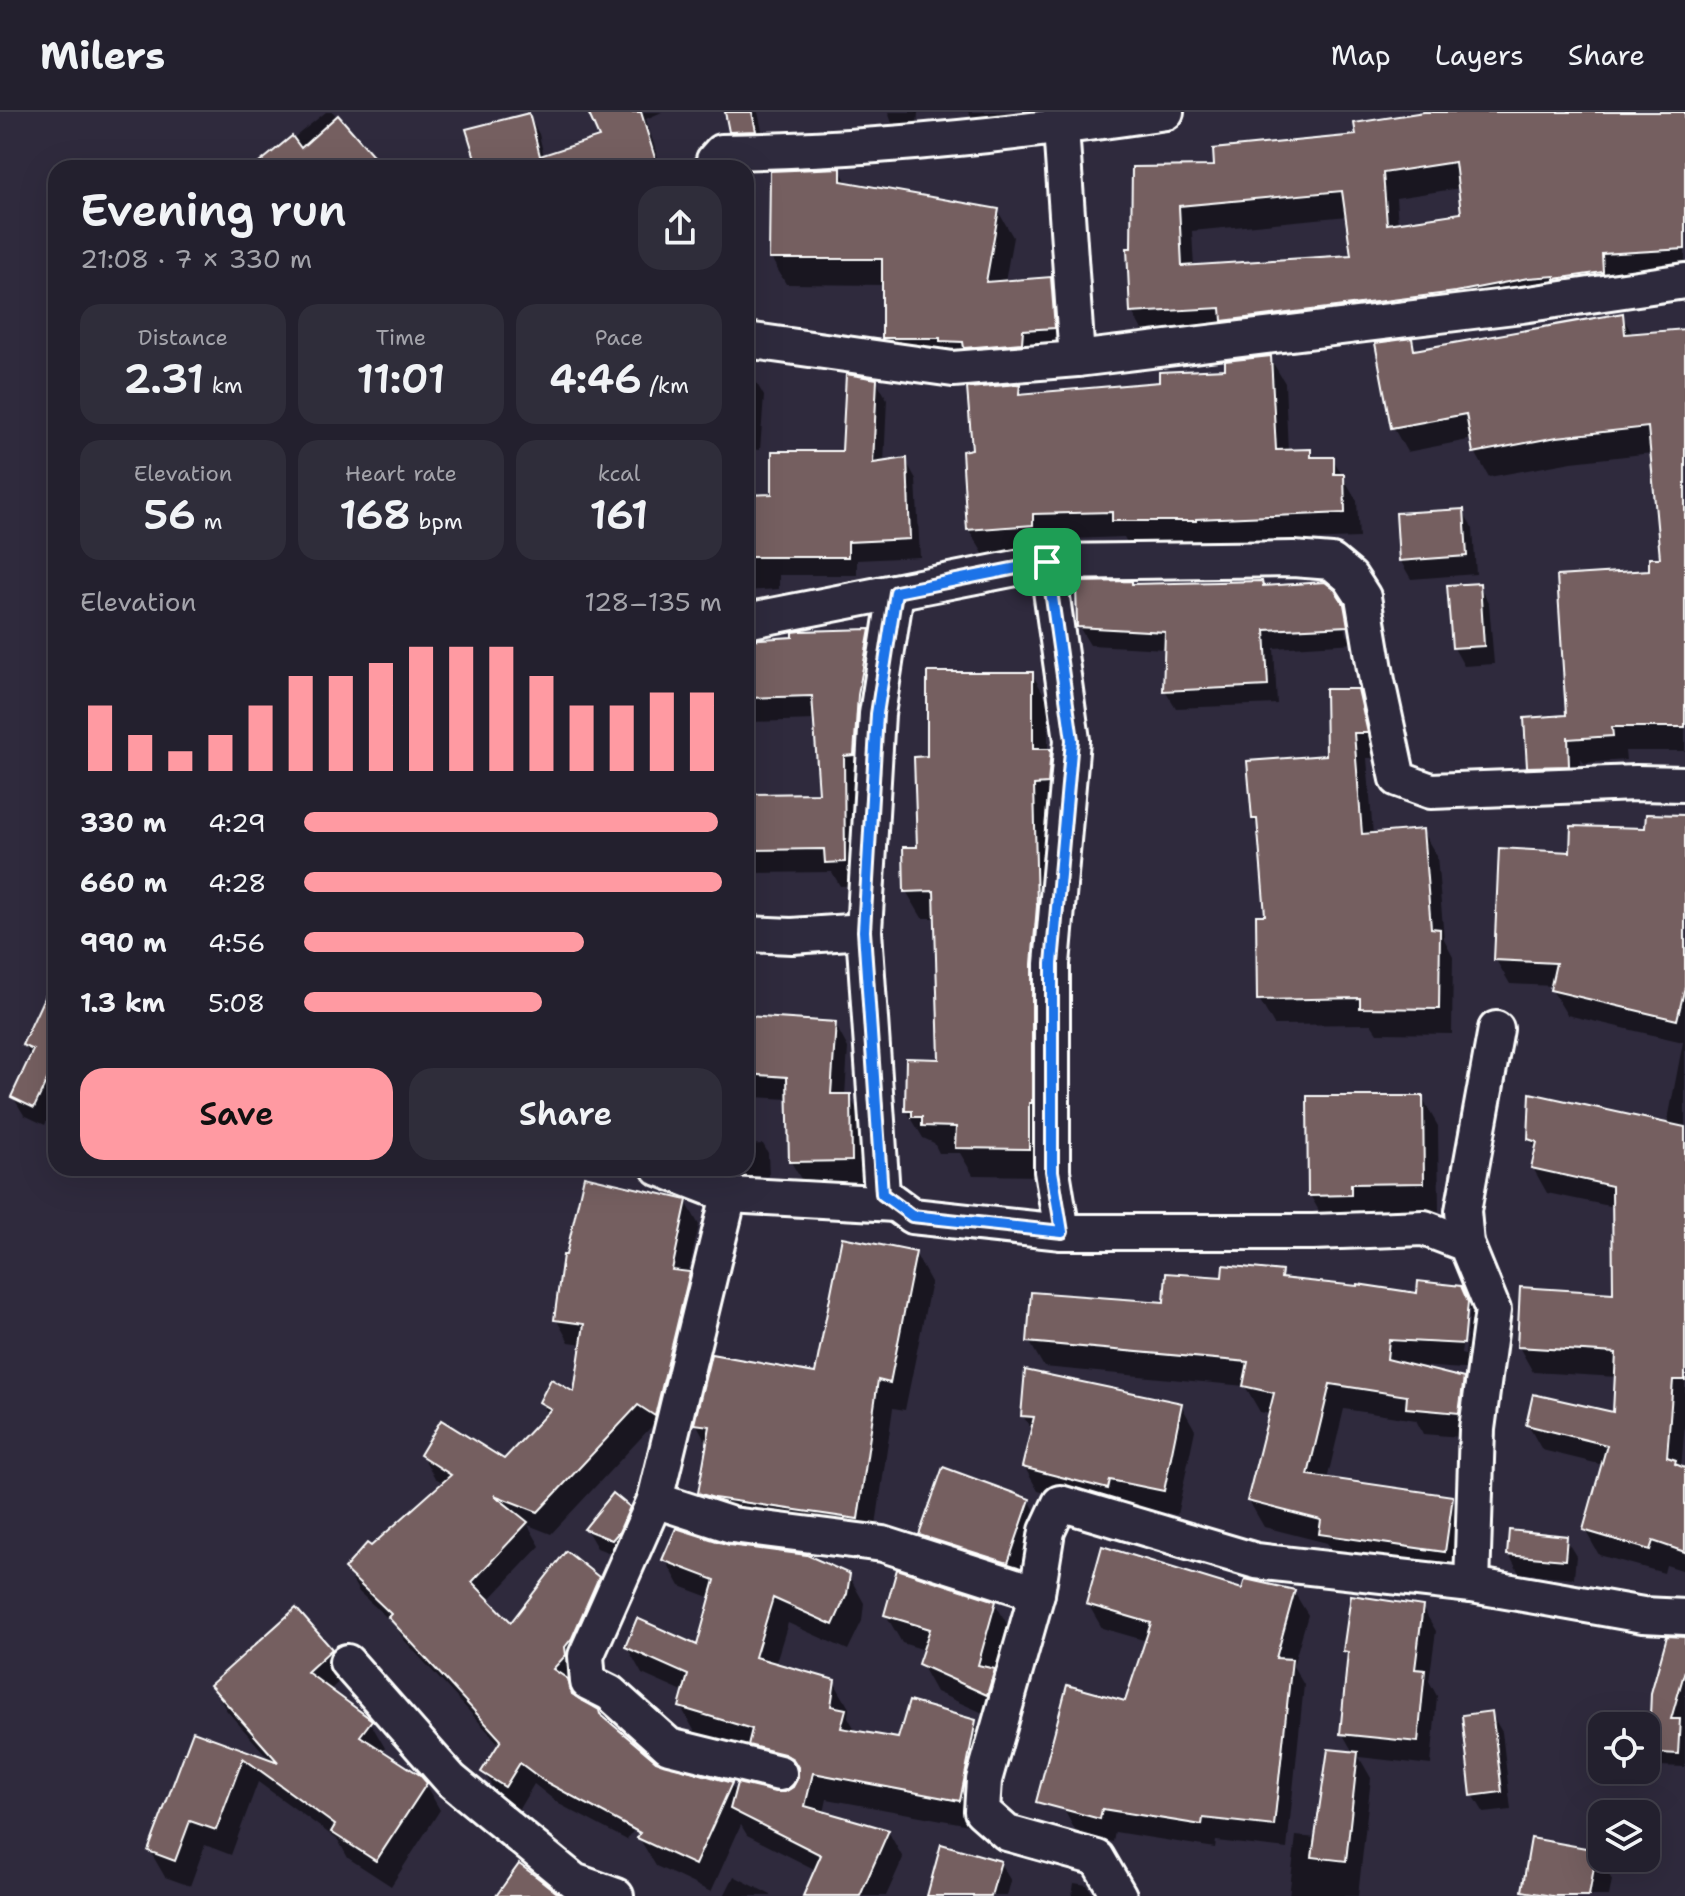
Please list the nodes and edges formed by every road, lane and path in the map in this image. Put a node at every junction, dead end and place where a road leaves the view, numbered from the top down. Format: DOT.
graph roads {
  1 [pos="1166,112"];
  2 [pos="1061,128"];
  3 [pos="714,160"];
  4 [pos="1685,281"];
  5 [pos="754,341"];
  6 [pos="1077,359"];
  7 [pos="1047,562"];
  8 [pos="896,592"];
  9 [pos="754,619"];
  10 [pos="1685,784"];
  11 [pos="864,931"];
  12 [pos="754,934"];
  13 [pos="1496,1029"];
  14 [pos="680,1176"];
  15 [pos="729,1195"];
  16 [pos="895,1204"];
  17 [pos="1062,1232"];
  18 [pos="1466,1244"];
  19 [pos="655,1500"];
  20 [pos="1472,1585"];
  21 [pos="1037,1593"];
  22 [pos="1685,1617"];
  23 [pos="347,1662"];
  24 [pos="779,1773"];
  25 [pos="570,1888"];
  26 [pos="616,1896"];
  27 [pos="1119,1896"];
  1 -- 2 [label="street"];
  2 -- 3 [label="street"];
  2 -- 6 [label="street"];
  4 -- 6 [label="street"];
  5 -- 6 [label="street"];
  7 -- 8 [label="street"];
  7 -- 10 [label="street"];
  7 -- 17 [label="street"];
  8 -- 9 [label="street"];
  8 -- 11 [label="street"];
  11 -- 12 [label="street"];
  11 -- 16 [label="street"];
  13 -- 18 [label="street"];
  14 -- 15 [label="street"];
  15 -- 16 [label="street"];
  15 -- 19 [label="street"];
  16 -- 17 [label="street"];
  17 -- 18 [label="street"];
  18 -- 20 [label="street"];
  19 -- 21 [label="street"];
  19 -- 24 [label="street"];
  20 -- 21 [label="street"];
  20 -- 22 [label="street"];
  21 -- 27 [label="street"];
  23 -- 25 [label="street"];
  25 -- 26 [label="street"];
}
